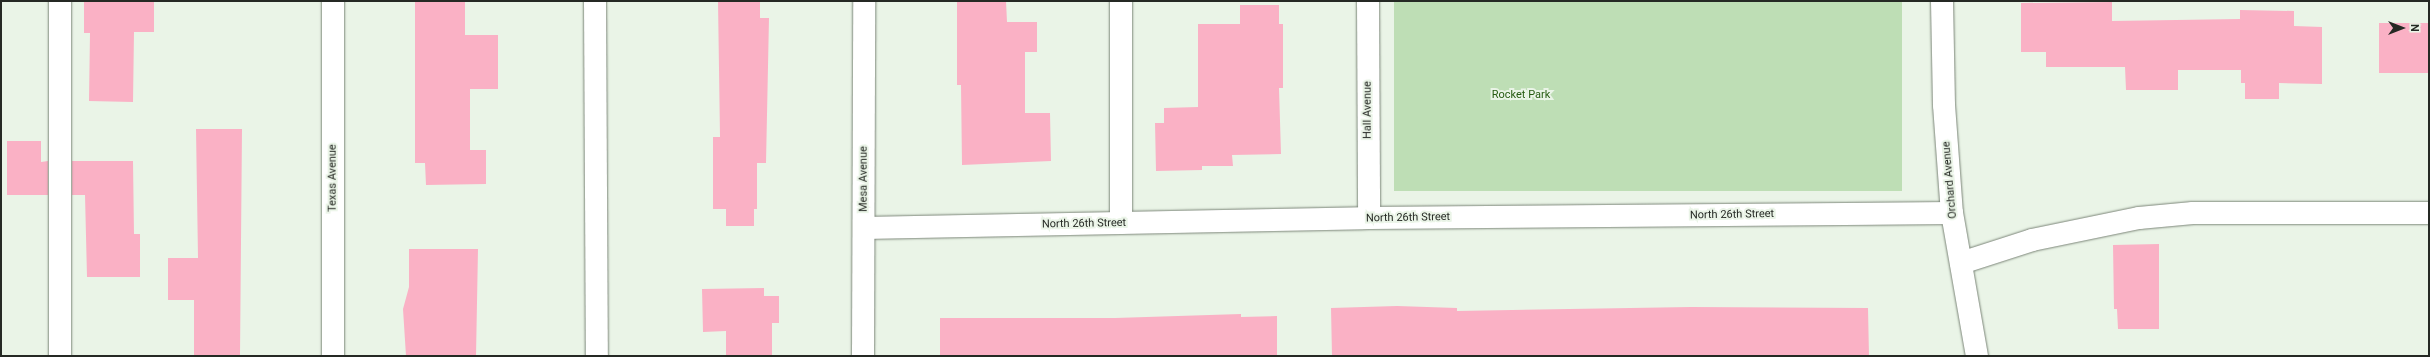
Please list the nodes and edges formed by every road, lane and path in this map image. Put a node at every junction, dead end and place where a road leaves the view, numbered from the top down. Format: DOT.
graph roads {
  1 [pos="60,1"];
  2 [pos="333,1"];
  3 [pos="595,1"];
  4 [pos="864,1"];
  5 [pos="1121,1"];
  6 [pos="1368,1"];
  7 [pos="1942,1"];
  8 [pos="1952,213"];
  9 [pos="2429,213"];
  10 [pos="1369,218"];
  11 [pos="1121,223"];
  12 [pos="864,228"];
  13 [pos="1960,263"];
  14 [pos="60,356"];
  15 [pos="333,356"];
  16 [pos="596,356"];
  17 [pos="862,356"];
  18 [pos="1977,356"];
  1 -- 14 [label="street"];
  2 -- 15 [label="street, Texas Avenue"];
  3 -- 16 [label="street"];
  4 -- 12 [label="street, Mesa Avenue"];
  5 -- 11 [label="street"];
  6 -- 10 [label="street, Hall Avenue"];
  7 -- 8 [label="street, Orchard Avenue"];
  8 -- 10 [label="street, North 26th Street"];
  8 -- 13 [label="street, Orchard Avenue"];
  9 -- 13 [label="street"];
  10 -- 11 [label="street, North 26th Street"];
  11 -- 12 [label="street, North 26th Street"];
  12 -- 17 [label="street, Mesa Avenue"];
  13 -- 18 [label="street, Orchard Avenue"];
}
